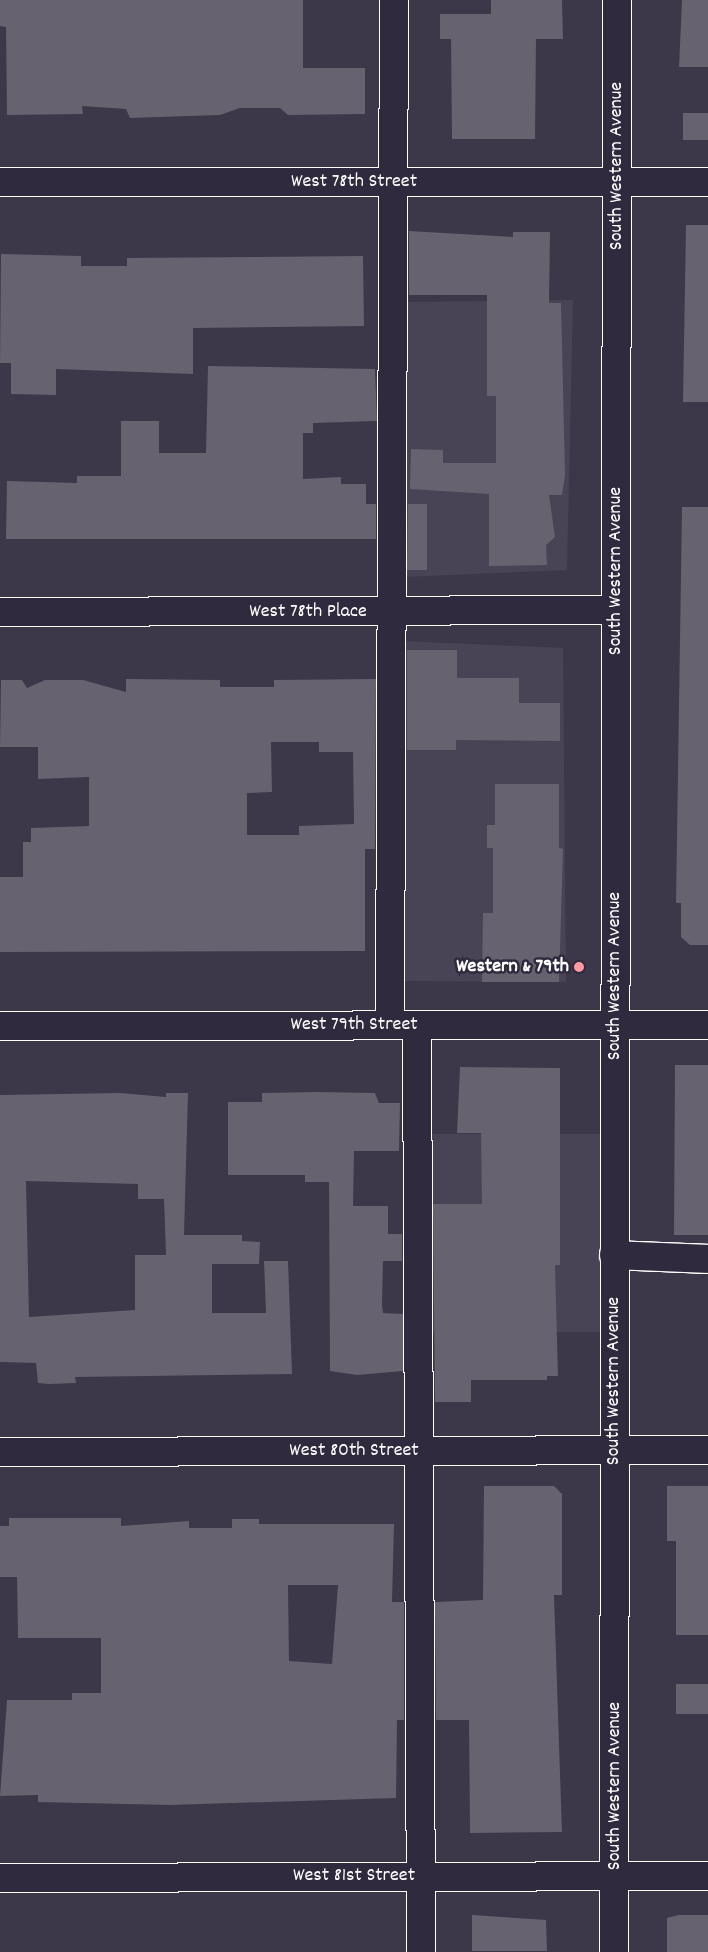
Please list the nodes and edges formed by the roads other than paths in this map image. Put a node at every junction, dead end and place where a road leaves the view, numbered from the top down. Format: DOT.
graph roads {
  1 [pos="394,0"];
  2 [pos="617,0"];
  3 [pos="0,182"];
  4 [pos="395,182"];
  5 [pos="616,182"];
  6 [pos="708,182"];
  7 [pos="616,610"];
  8 [pos="0,612"];
  9 [pos="395,612"];
  10 [pos="0,1026"];
  11 [pos="390,1026"];
  12 [pos="417,1026"];
  13 [pos="614,1026"];
  14 [pos="708,1026"];
  15 [pos="614,1255"];
  16 [pos="708,1259"];
  17 [pos="419,1450"];
  18 [pos="614,1450"];
  19 [pos="708,1450"];
  20 [pos="0,1452"];
  21 [pos="614,1875"];
  22 [pos="421,1876"];
  23 [pos="708,1876"];
  24 [pos="0,1878"];
  25 [pos="421,1952"];
  26 [pos="614,1952"];
  1 -- 4 [label="street"];
  2 -- 5 [label="street, South Western Avenue"];
  3 -- 4 [label="street, West 78th Street"];
  4 -- 5 [label="street, West 78th Street"];
  4 -- 9 [label="street"];
  5 -- 6 [label="street, West 78th Street"];
  5 -- 7 [label="street, South Western Avenue"];
  7 -- 9 [label="street, West 78th Place"];
  7 -- 13 [label="street, South Western Avenue"];
  8 -- 9 [label="street, West 78th Place"];
  9 -- 11 [label="street"];
  10 -- 11 [label="street, West 79th Street"];
  11 -- 12 [label="street, West 79th Street"];
  12 -- 13 [label="street, West 79th Street"];
  12 -- 17 [label="street"];
  13 -- 14 [label="street, West 79th Street"];
  13 -- 15 [label="street, South Western Avenue"];
  15 -- 16 [label="street"];
  15 -- 18 [label="street, South Western Avenue"];
  17 -- 18 [label="street, West 80th Street"];
  17 -- 20 [label="street, West 80th Street"];
  17 -- 22 [label="street"];
  18 -- 19 [label="street, West 80th Street"];
  18 -- 21 [label="street, South Western Avenue"];
  21 -- 22 [label="street, West 81st Street"];
  21 -- 23 [label="street, West 81st Street"];
  21 -- 26 [label="street, South Western Avenue"];
  22 -- 24 [label="street, West 81st Street"];
  22 -- 25 [label="street"];
}
